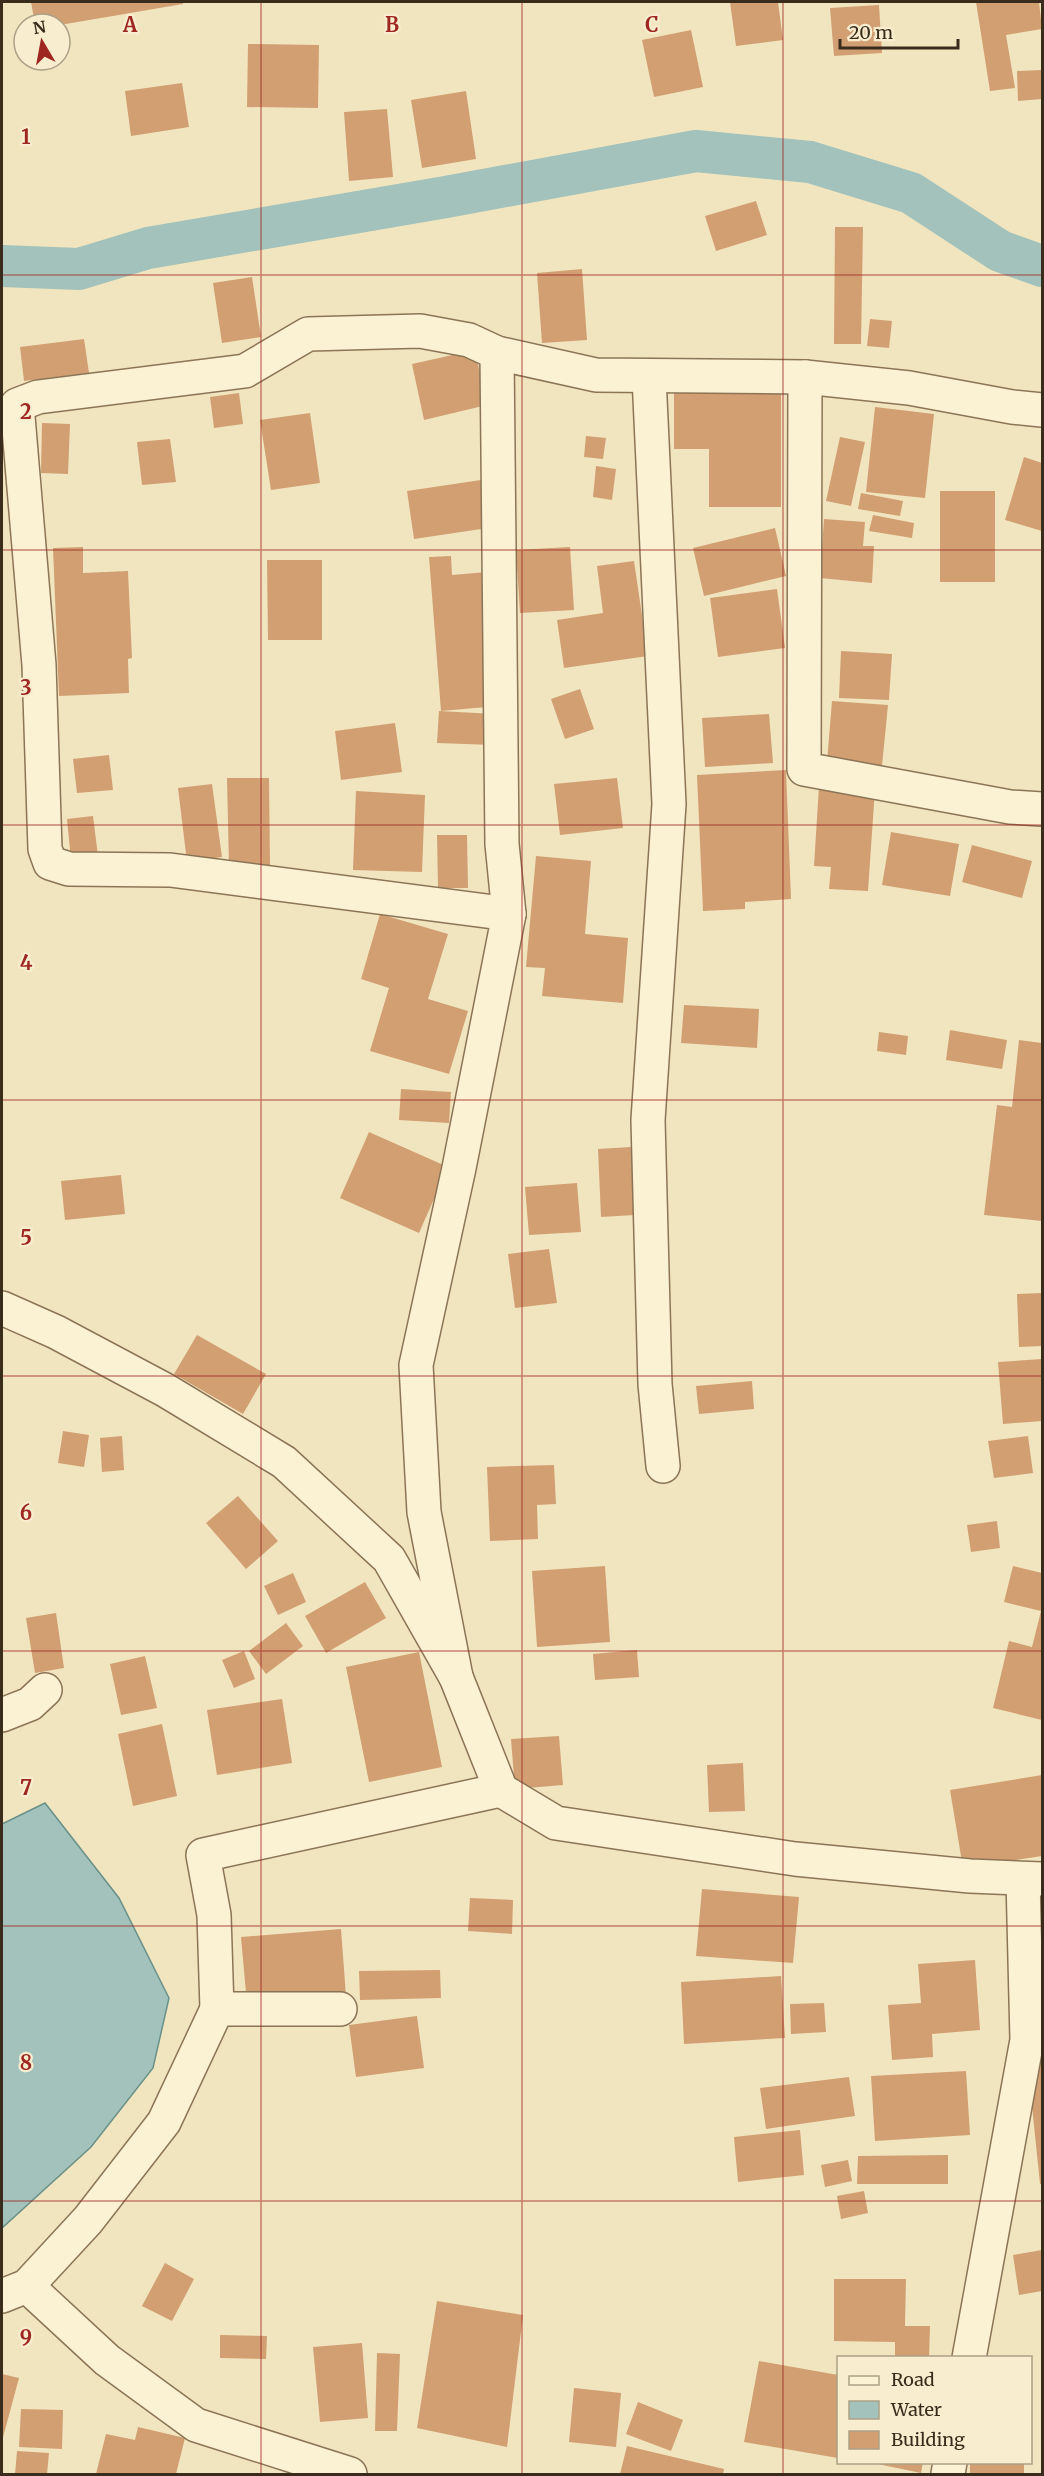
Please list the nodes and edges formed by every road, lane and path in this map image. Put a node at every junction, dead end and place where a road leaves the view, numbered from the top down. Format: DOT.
graph roads {
  1 [pos="498,353"];
  2 [pos="649,377"];
  3 [pos="805,377"];
  4 [pos="1042,410"];
  5 [pos="11,461"];
  6 [pos="1042,809"];
  7 [pos="509,914"];
  8 [pos="2,1308"];
  9 [pos="663,1466"];
  10 [pos="456,1677"];
  11 [pos="45,1690"];
  12 [pos="2,1715"];
  13 [pos="501,1790"];
  14 [pos="1033,1879"];
  15 [pos="340,2008"];
  16 [pos="217,2009"];
  17 [pos="14,2291"];
  18 [pos="969,2356"];
  19 [pos="351,2475"];
  1 -- 2 [label="street"];
  1 -- 5 [label="street"];
  1 -- 7 [label="street"];
  2 -- 3 [label="street"];
  2 -- 9 [label="street"];
  3 -- 4 [label="street"];
  3 -- 6 [label="street"];
  5 -- 7 [label="street"];
  7 -- 10 [label="street"];
  8 -- 10 [label="street"];
  10 -- 13 [label="street"];
  11 -- 12 [label="street"];
  13 -- 14 [label="street"];
  13 -- 16 [label="street"];
  14 -- 18 [label="street"];
  15 -- 16 [label="street"];
  16 -- 17 [label="street"];
  17 -- 19 [label="street"];
}
